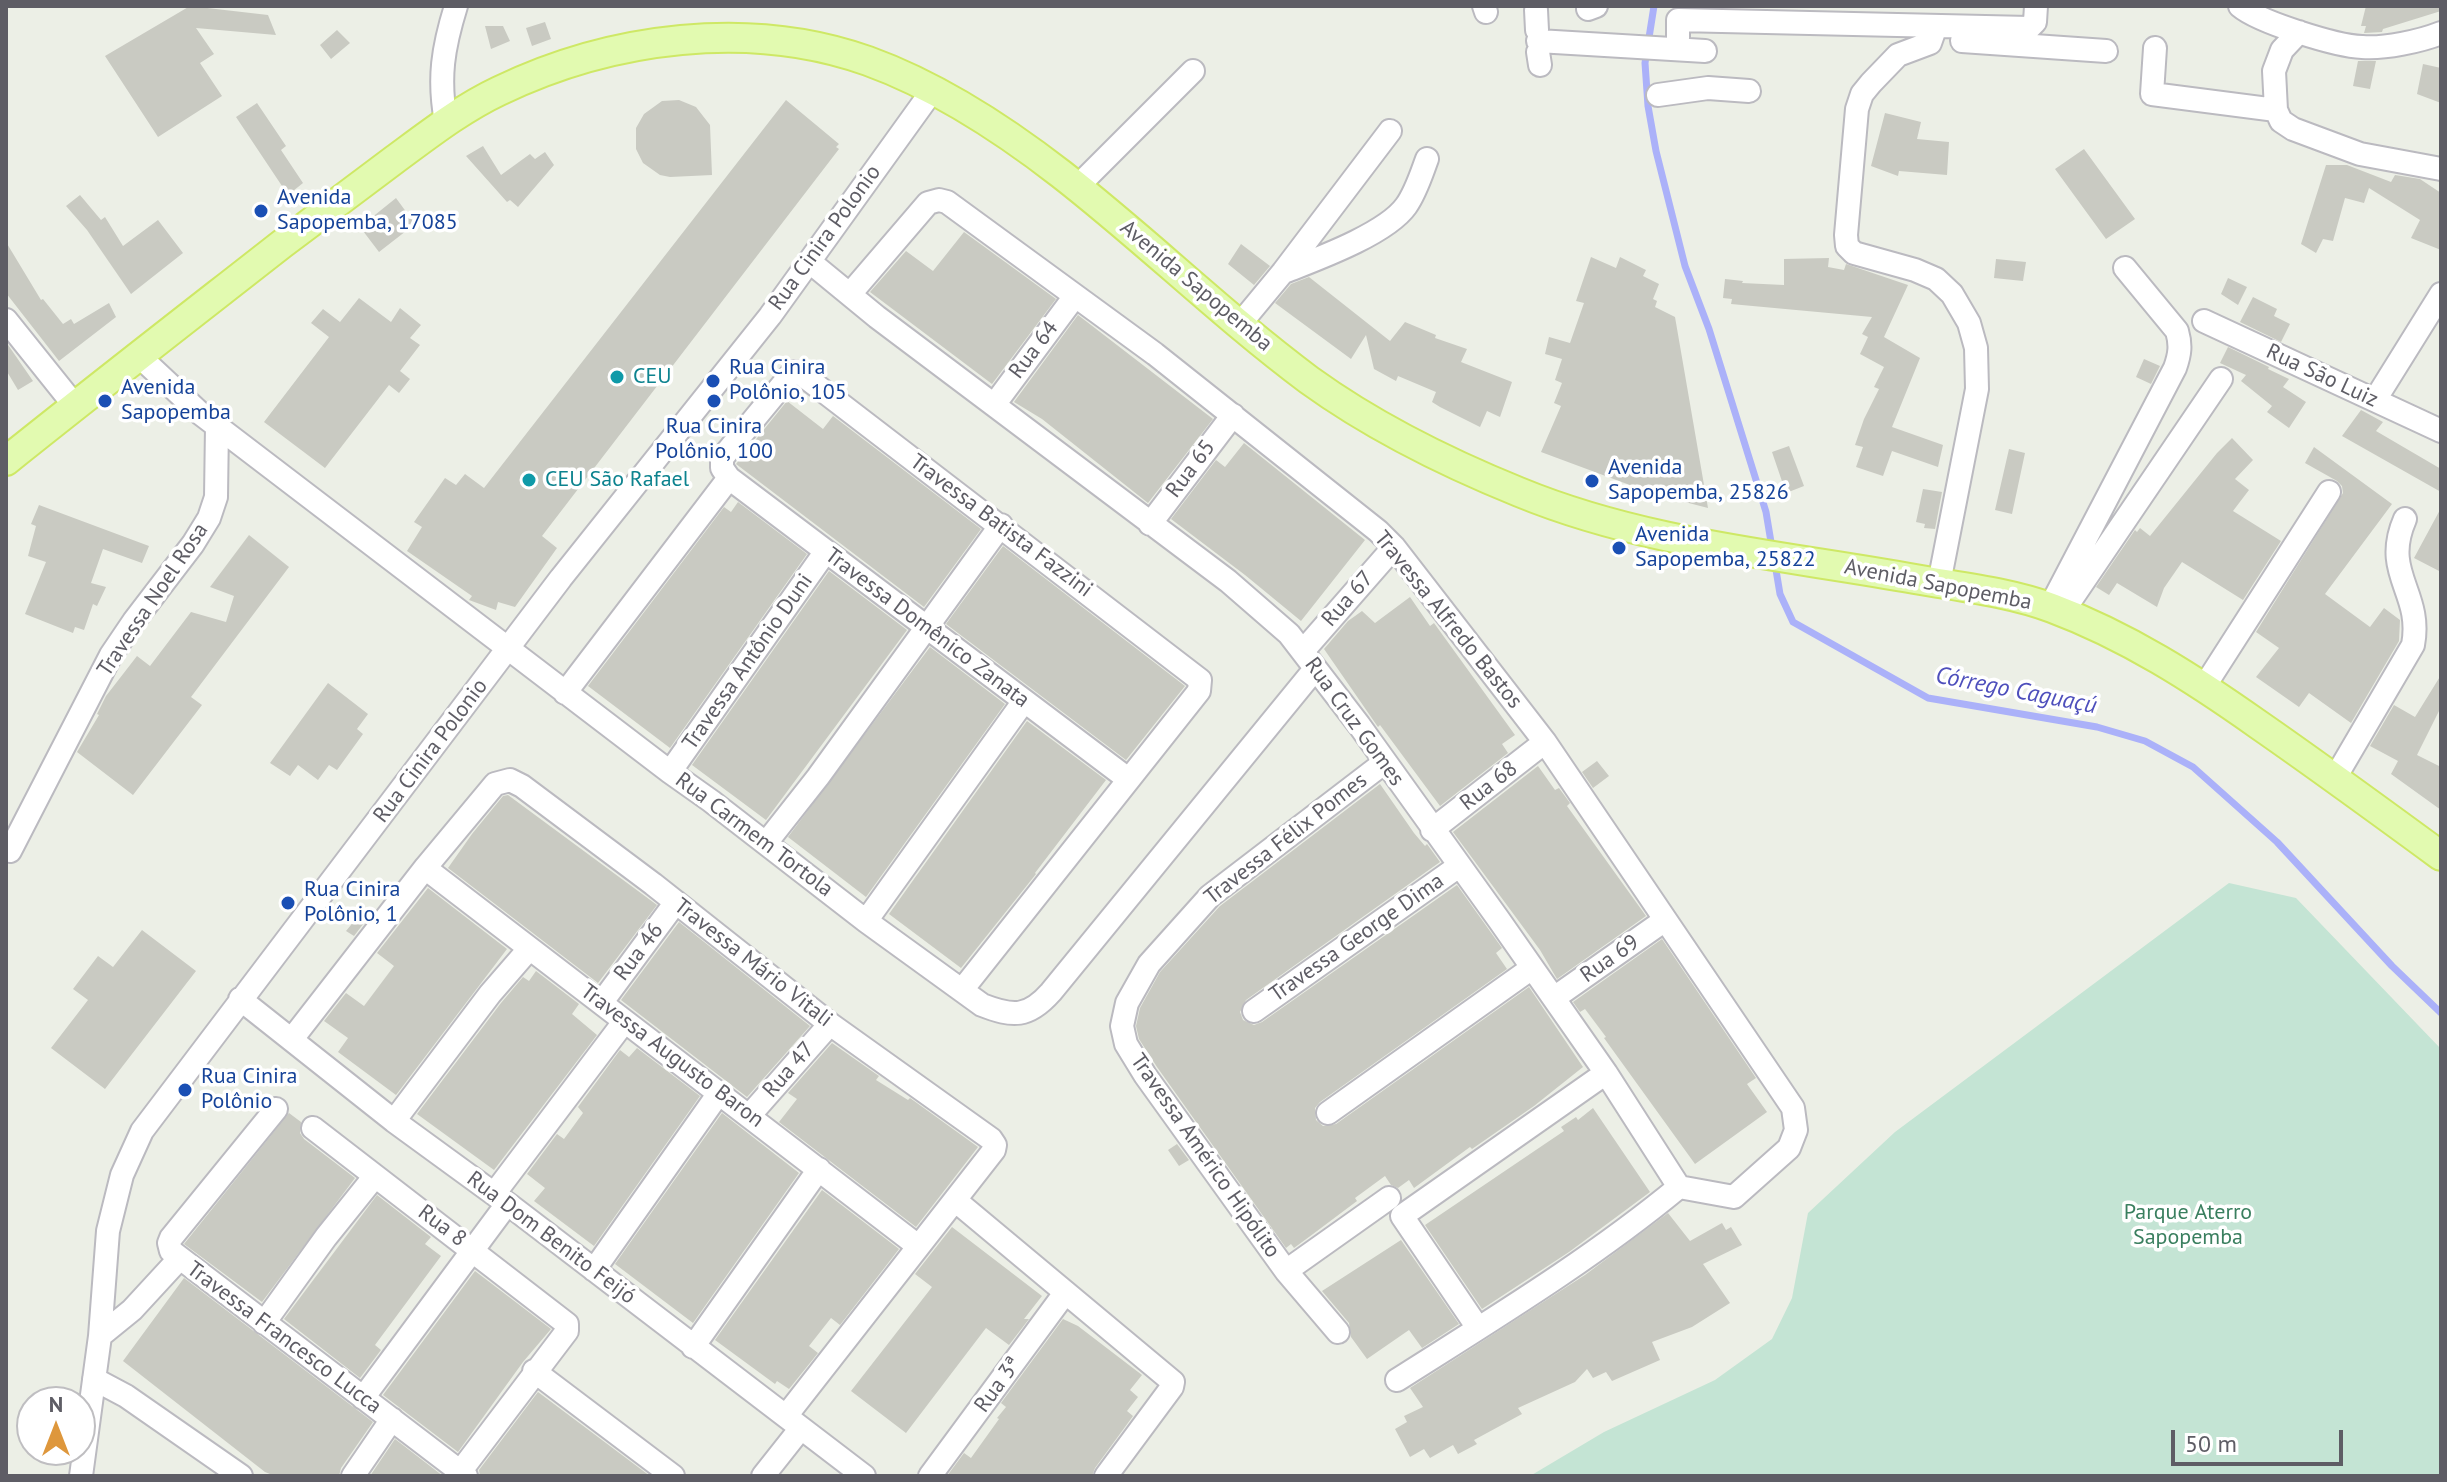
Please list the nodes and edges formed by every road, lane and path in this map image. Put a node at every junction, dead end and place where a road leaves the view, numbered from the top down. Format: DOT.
graph roads {
  1 [pos="456,6"];
  2 [pos="2036,6"];
  3 [pos="2240,6"];
  4 [pos="1943,24"];
  5 [pos="2299,32"];
  6 [pos="1678,38"];
  7 [pos="1538,40"];
  8 [pos="2436,43"];
  9 [pos="2155,48"];
  10 [pos="2106,51"];
  11 [pos="1193,71"];
  12 [pos="1706,71"];
  13 [pos="932,91"];
  14 [pos="1749,91"];
  15 [pos="1658,95"];
  16 [pos="2276,110"];
  17 [pos="446,122"];
  18 [pos="1390,131"];
  19 [pos="1427,159"];
  20 [pos="2441,169"];
  21 [pos="1077,187"];
  22 [pos="810,262"];
  23 [pos="2125,268"];
  24 [pos="1283,272"];
  25 [pos="850,294"];
  26 [pos="2441,294"];
  27 [pos="1075,296"];
  28 [pos="6,320"];
  29 [pos="2204,321"];
  30 [pos="1240,324"];
  31 [pos="139,356"];
  32 [pos="2221,379"];
  33 [pos="2375,400"];
  34 [pos="994,405"];
  35 [pos="75,406"];
  36 [pos="1233,415"];
  37 [pos="217,426"];
  38 [pos="2441,431"];
  39 [pos="6,461"];
  40 [pos="729,478"];
  41 [pos="2329,492"];
  42 [pos="2405,519"];
  43 [pos="1150,524"];
  44 [pos="1001,525"];
  45 [pos="1394,547"];
  46 [pos="826,551"];
  47 [pos="1939,583"];
  48 [pos="2056,610"];
  49 [pos="925,626"];
  50 [pos="509,648"];
  51 [pos="1309,660"];
  52 [pos="2204,687"];
  53 [pos="565,693"];
  54 [pos="1024,701"];
  55 [pos="1545,742"];
  56 [pos="1385,762"];
  57 [pos="670,772"];
  58 [pos="2335,778"];
  59 [pos="1128,779"];
  60 [pos="1432,830"];
  61 [pos="766,843"];
  62 [pos="10,851"];
  63 [pos="2441,856"];
  64 [pos="1459,866"];
  65 [pos="425,868"];
  66 [pos="676,902"];
  67 [pos="1189,918"];
  68 [pos="1665,920"];
  69 [pos="866,921"];
  70 [pos="529,949"];
  71 [pos="1532,968"];
  72 [pos="962,990"];
  73 [pos="1554,998"];
  74 [pos="240,999"];
  75 [pos="602,1002"];
  76 [pos="1254,1011"];
  77 [pos="624,1022"];
  78 [pos="830,1024"];
  79 [pos="292,1039"];
  80 [pos="1606,1073"];
  81 [pos="719,1093"];
  82 [pos="276,1109"];
  83 [pos="1328,1113"];
  84 [pos="749,1116"];
  85 [pos="394,1121"];
  86 [pos="313,1128"];
  87 [pos="819,1169"];
  88 [pos="375,1176"];
  89 [pos="1679,1187"];
  90 [pos="500,1199"];
  91 [pos="956,1201"];
  92 [pos="1395,1207"];
  93 [pos="918,1246"];
  94 [pos="473,1249"];
  95 [pos="179,1259"];
  96 [pos="594,1270"];
  97 [pos="1286,1271"];
  98 [pos="1065,1293"];
  99 [pos="264,1323"];
  100 [pos="1478,1328"];
  101 [pos="1338,1332"];
  102 [pos="100,1336"];
  103 [pos="693,1347"];
  104 [pos="534,1371"];
  105 [pos="94,1379"];
  106 [pos="1397,1380"];
  107 [pos="363,1398"];
  108 [pos="392,1419"];
  109 [pos="793,1422"];
  110 [pos="463,1474"];
  111 [pos="81,1476"];
  112 [pos="241,1476"];
  113 [pos="353,1476"];
  114 [pos="673,1476"];
  115 [pos="763,1476"];
  116 [pos="864,1476"];
  117 [pos="930,1476"];
  118 [pos="1106,1476"];
  1 -- 17 [label="street"];
  2 -- 4 [label="street"];
  3 -- 5 [label="street"];
  4 -- 6 [label="street"];
  4 -- 10 [label="street"];
  4 -- 47 [label="street"];
  5 -- 8 [label="street"];
  5 -- 16 [label="street"];
  7 -- 12 [label="street"];
  9 -- 16 [label="street"];
  11 -- 21 [label="street"];
  12 -- 14 [label="street"];
  12 -- 15 [label="street"];
  13 -- 17 [label="main road, Avenida Sapopemba"];
  13 -- 21 [label="main road, Avenida Sapopemba"];
  13 -- 22 [label="street, Rua Cinira Polonio"];
  16 -- 20 [label="street"];
  17 -- 31 [label="main road, Avenida Sapopemba"];
  18 -- 24 [label="street"];
  19 -- 24 [label="street"];
  21 -- 30 [label="main road, Avenida Sapopemba"];
  22 -- 25 [label="street, Rua Cruz Gomes"];
  22 -- 50 [label="street, Rua Cinira Polonio"];
  23 -- 48 [label="street"];
  24 -- 30 [label="street"];
  25 -- 27 [label="street, Travessa Alfredo Bastos"];
  25 -- 34 [label="street, Rua Cruz Gomes"];
  26 -- 33 [label="street"];
  27 -- 34 [label="street, Rua 64"];
  27 -- 36 [label="street, Travessa Alfredo Bastos"];
  28 -- 35 [label="street"];
  29 -- 33 [label="street, Rua São Luiz"];
  30 -- 47 [label="main road, Avenida Sapopemba"];
  31 -- 35 [label="main road, Avenida Sapopemba"];
  31 -- 37 [label="street, Rua Carmem Tortola"];
  32 -- 48 [label="street"];
  33 -- 38 [label="street, Rua São Luiz"];
  34 -- 43 [label="street, Rua Cruz Gomes"];
  35 -- 39 [label="main road, Avenida Sapopemba"];
  36 -- 43 [label="street, Rua 65"];
  36 -- 45 [label="street, Travessa Alfredo Bastos"];
  37 -- 50 [label="street, Rua Carmem Tortola"];
  37 -- 62 [label="street, Travessa Noel Rosa"];
  40 -- 44 [label="street, Travessa Batista Fazzini"];
  40 -- 46 [label="street, Travessa Domênico Zanata"];
  40 -- 53 [label="street"];
  41 -- 52 [label="street"];
  42 -- 58 [label="street"];
  43 -- 51 [label="street, Rua Cruz Gomes"];
  44 -- 49 [label="street"];
  44 -- 59 [label="street, Travessa Batista Fazzini"];
  45 -- 51 [label="street, Rua 67"];
  45 -- 55 [label="street, Travessa Alfredo Bastos"];
  46 -- 49 [label="street, Travessa Domênico Zanata"];
  46 -- 57 [label="street, Travessa Antônio Duni"];
  47 -- 48 [label="main road, Avenida Sapopemba"];
  48 -- 52 [label="main road, Avenida Sapopemba"];
  49 -- 54 [label="street, Travessa Domênico Zanata"];
  49 -- 61 [label="street"];
  50 -- 53 [label="street, Rua Carmem Tortola"];
  50 -- 74 [label="street, Rua Cinira Polonio"];
  51 -- 56 [label="street, Rua Cruz Gomes"];
  51 -- 72 [label="street, Rua Carmem Tortola"];
  52 -- 58 [label="main road, Avenida Sapopemba"];
  53 -- 57 [label="street, Rua Carmem Tortola"];
  54 -- 59 [label="street, Travessa Domênico Zanata"];
  54 -- 69 [label="street"];
  55 -- 60 [label="street, Rua 68"];
  55 -- 68 [label="street, Travessa Alfredo Bastos"];
  56 -- 60 [label="street, Rua Cruz Gomes"];
  56 -- 67 [label="street, Travessa Félix Pomes"];
  57 -- 61 [label="street, Rua Carmem Tortola"];
  58 -- 63 [label="main road, Avenida Sapopemba"];
  59 -- 72 [label="street"];
  60 -- 64 [label="street, Rua Cruz Gomes"];
  61 -- 69 [label="street, Rua Carmem Tortola"];
  64 -- 71 [label="street, Rua Cruz Gomes"];
  64 -- 76 [label="street, Travessa George Dima"];
  65 -- 66 [label="street, Travessa Mário Vitali"];
  65 -- 70 [label="street, Travessa Augusto Baron"];
  65 -- 79 [label="street, Travessa Mário Vitali"];
  66 -- 75 [label="street, Rua 46"];
  66 -- 78 [label="street, Travessa Mário Vitali"];
  67 -- 97 [label="street, Travessa Américo Hipólito"];
  68 -- 73 [label="street, Rua 69"];
  68 -- 89 [label="street, Travessa Alfredo Bastos"];
  69 -- 72 [label="street, Rua Carmem Tortola"];
  70 -- 75 [label="street, Travessa Augusto Baron"];
  70 -- 85 [label="street"];
  71 -- 73 [label="street, Rua Cruz Gomes"];
  71 -- 83 [label="street"];
  73 -- 80 [label="street, Rua Cruz Gomes"];
  74 -- 79 [label="street, Rua Dom Benito Feijó"];
  74 -- 102 [label="street, Rua Cinira Polonio"];
  75 -- 77 [label="street, Travessa Augusto Baron"];
  77 -- 81 [label="street, Travessa Augusto Baron"];
  77 -- 90 [label="street"];
  78 -- 84 [label="street, Rua 47"];
  78 -- 91 [label="street, Travessa Mário Vitali"];
  79 -- 85 [label="street, Rua Dom Benito Feijó"];
  80 -- 89 [label="street, Rua Cruz Gomes"];
  80 -- 92 [label="street"];
  81 -- 84 [label="street, Travessa Augusto Baron"];
  81 -- 96 [label="street"];
  82 -- 95 [label="street, Travessa Francesco Lucca"];
  84 -- 87 [label="street, Travessa Augusto Baron"];
  85 -- 90 [label="street, Rua Dom Benito Feijó"];
  86 -- 88 [label="street, Rua 8"];
  87 -- 93 [label="street, Travessa Augusto Baron"];
  87 -- 103 [label="street"];
  88 -- 94 [label="street, Rua 8"];
  88 -- 99 [label="street"];
  89 -- 100 [label="street"];
  90 -- 94 [label="street"];
  90 -- 96 [label="street, Rua Dom Benito Feijó"];
  91 -- 93 [label="street, Travessa Mário Vitali"];
  91 -- 98 [label="street"];
  92 -- 97 [label="street, Travessa Américo Hipólito"];
  92 -- 100 [label="street"];
  93 -- 109 [label="street, Travessa Mário Vitali"];
  94 -- 104 [label="street, Rua 8"];
  94 -- 107 [label="street"];
  95 -- 99 [label="street, Travessa Francesco Lucca"];
  95 -- 102 [label="street"];
  96 -- 103 [label="street, Rua Dom Benito Feijó"];
  97 -- 101 [label="street, Travessa Américo Hipólito"];
  98 -- 117 [label="street, Rua 3ª"];
  98 -- 118 [label="street"];
  99 -- 107 [label="street, Travessa Francesco Lucca"];
  100 -- 106 [label="street"];
  102 -- 105 [label="street, Rua Cinira Polonio"];
  103 -- 109 [label="street, Rua Dom Benito Feijó"];
  104 -- 110 [label="street"];
  104 -- 114 [label="street"];
  105 -- 111 [label="street, Rua Cinira Polonio"];
  105 -- 112 [label="street"];
  107 -- 108 [label="street, Travessa Francesco Lucca"];
  108 -- 110 [label="street, Travessa Francesco Lucca"];
  108 -- 113 [label="street"];
  109 -- 115 [label="street, Travessa Mário Vitali"];
  109 -- 116 [label="street, Rua Dom Benito Feijó"];
}
